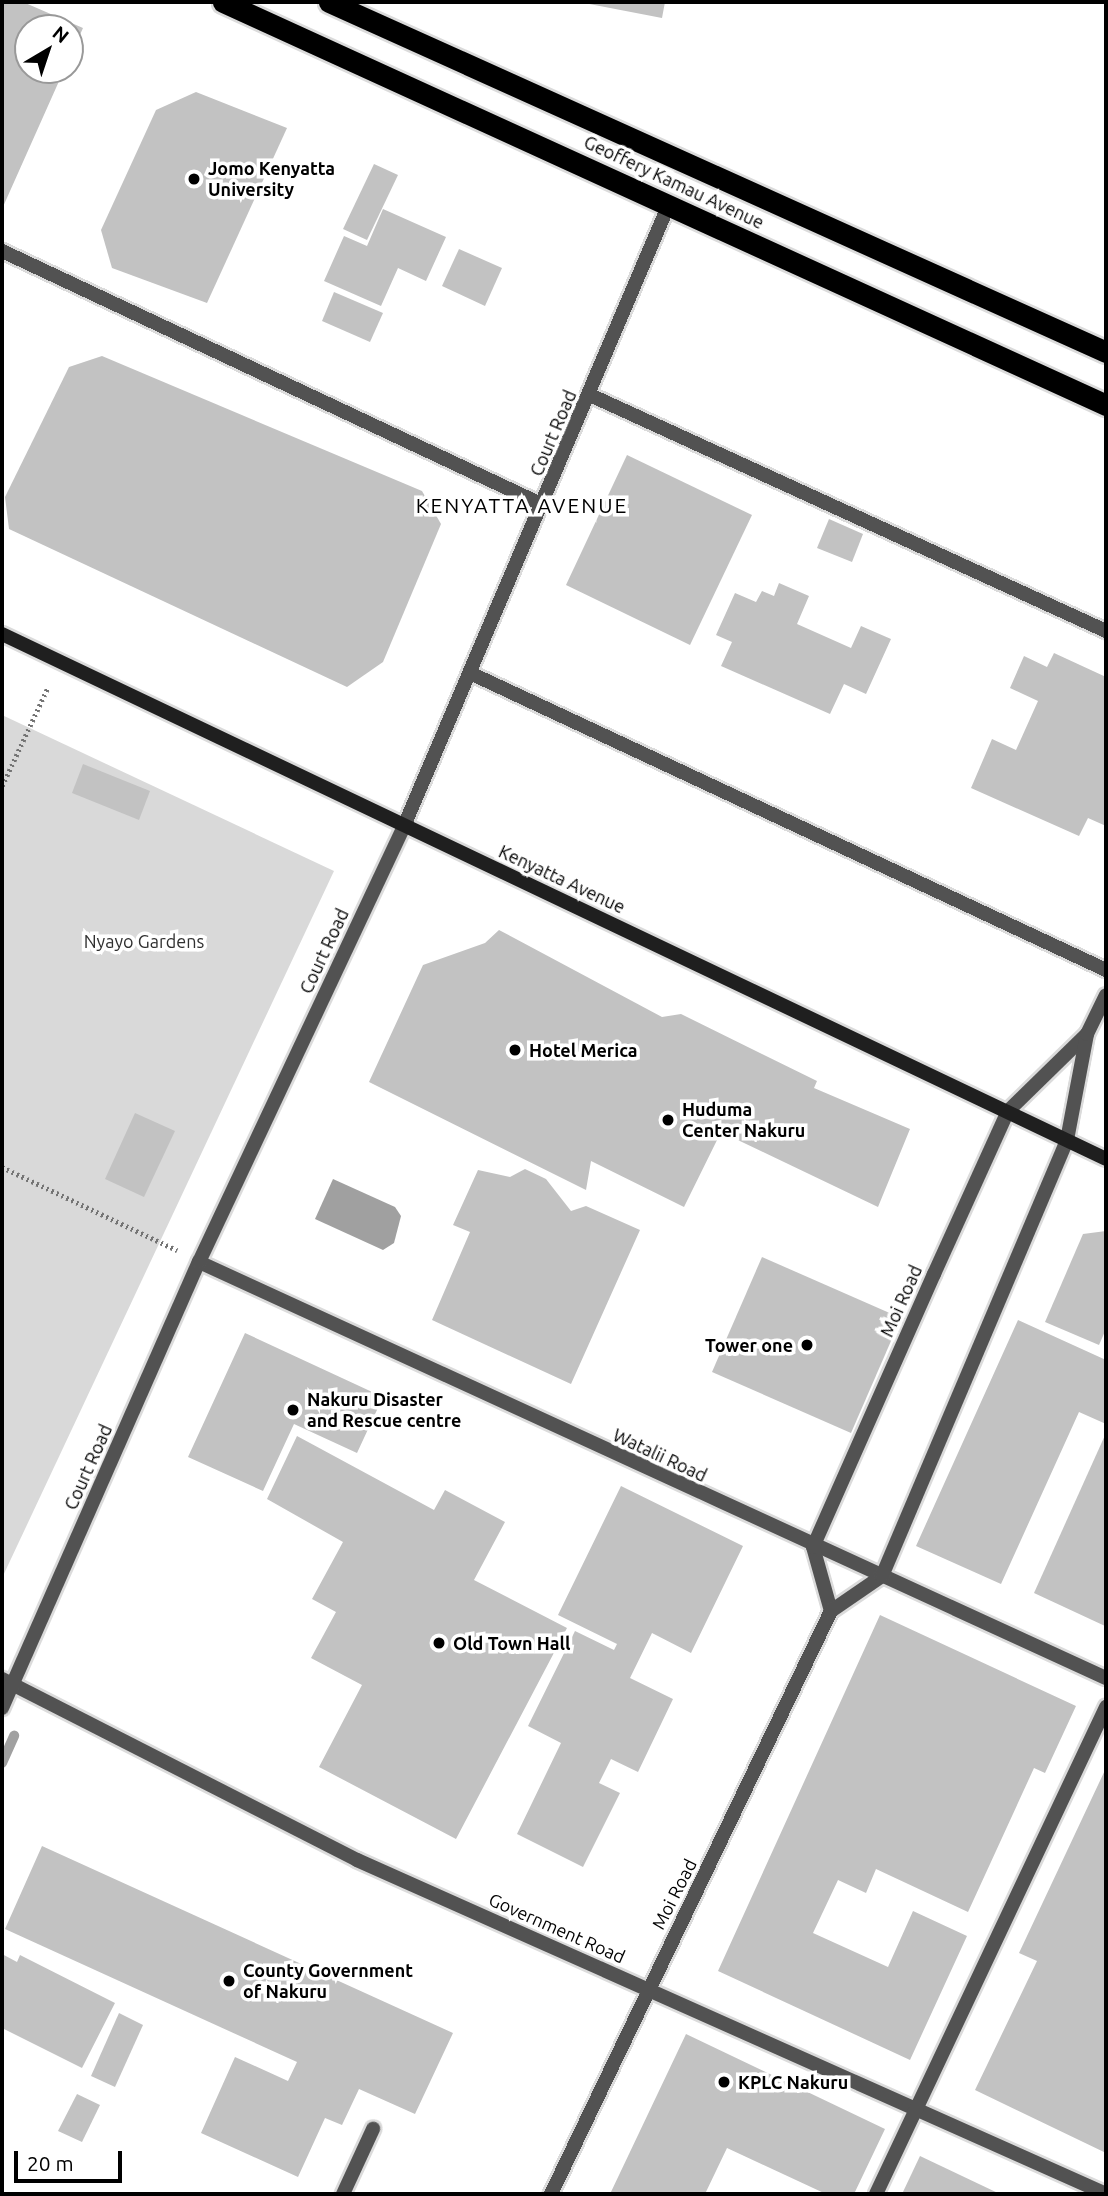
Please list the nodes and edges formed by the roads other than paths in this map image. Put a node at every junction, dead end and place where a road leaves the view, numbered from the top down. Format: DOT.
graph roads {
  1 [pos="223,2"];
  2 [pos="329,2"];
  3 [pos="669,204"];
  4 [pos="2,251"];
  5 [pos="1106,352"];
  6 [pos="590,395"];
  7 [pos="1106,405"];
  8 [pos="543,505"];
  9 [pos="1106,631"];
  10 [pos="2,634"];
  11 [pos="470,673"];
  12 [pos="404,826"];
  13 [pos="1106,970"];
  14 [pos="1106,995"];
  15 [pos="1087,1034"];
  16 [pos="1008,1111"];
  17 [pos="1067,1140"];
  18 [pos="1106,1159"];
  19 [pos="199,1262"];
  20 [pos="813,1548"];
  21 [pos="882,1576"];
  22 [pos="831,1611"];
  23 [pos="1106,1678"];
  24 [pos="7,1682"];
  25 [pos="1106,1707"];
  26 [pos="2,1708"];
  27 [pos="648,1990"];
  28 [pos="919,2105"];
  29 [pos="373,2129"];
  30 [pos="1106,2193"];
  31 [pos="343,2194"];
  32 [pos="551,2194"];
  33 [pos="876,2194"];
  1 -- 3 [label="highway, Geoffery Kamau Avenue"];
  2 -- 5 [label="highway, Geoffery Kamau Avenue"];
  3 -- 6 [label="street, Court Road"];
  3 -- 7 [label="highway, Geoffery Kamau Avenue"];
  4 -- 8 [label="street"];
  6 -- 8 [label="street, Court Road"];
  6 -- 9 [label="street"];
  8 -- 11 [label="street, Court Road"];
  10 -- 12 [label="street, Kenyatta Avenue"];
  11 -- 12 [label="street, Court Road"];
  11 -- 13 [label="street"];
  12 -- 16 [label="street, Kenyatta Avenue"];
  12 -- 19 [label="street, Court Road"];
  14 -- 15 [label="street, Moi Road"];
  15 -- 16 [label="street, Moi Road"];
  15 -- 17 [label="street, Moi Road"];
  16 -- 17 [label="street, Kenyatta Avenue"];
  16 -- 20 [label="street, Moi Road"];
  17 -- 18 [label="street, Kenyatta Avenue"];
  17 -- 21 [label="street, Moi Road"];
  19 -- 20 [label="street, Watalii Road"];
  19 -- 24 [label="street, Court Road"];
  20 -- 21 [label="street, Watalii Road"];
  20 -- 22 [label="street"];
  21 -- 22 [label="street, Moi Road"];
  21 -- 23 [label="street, Watalii Road"];
  22 -- 27 [label="street, Moi Road"];
  24 -- 26 [label="street, Court Road"];
  24 -- 27 [label="street, Government Road"];
  25 -- 28 [label="street"];
  27 -- 28 [label="street, Government Road"];
  27 -- 32 [label="street, Moi Road"];
  28 -- 30 [label="street, Government Road"];
  28 -- 33 [label="street"];
  29 -- 31 [label="street"];
}
